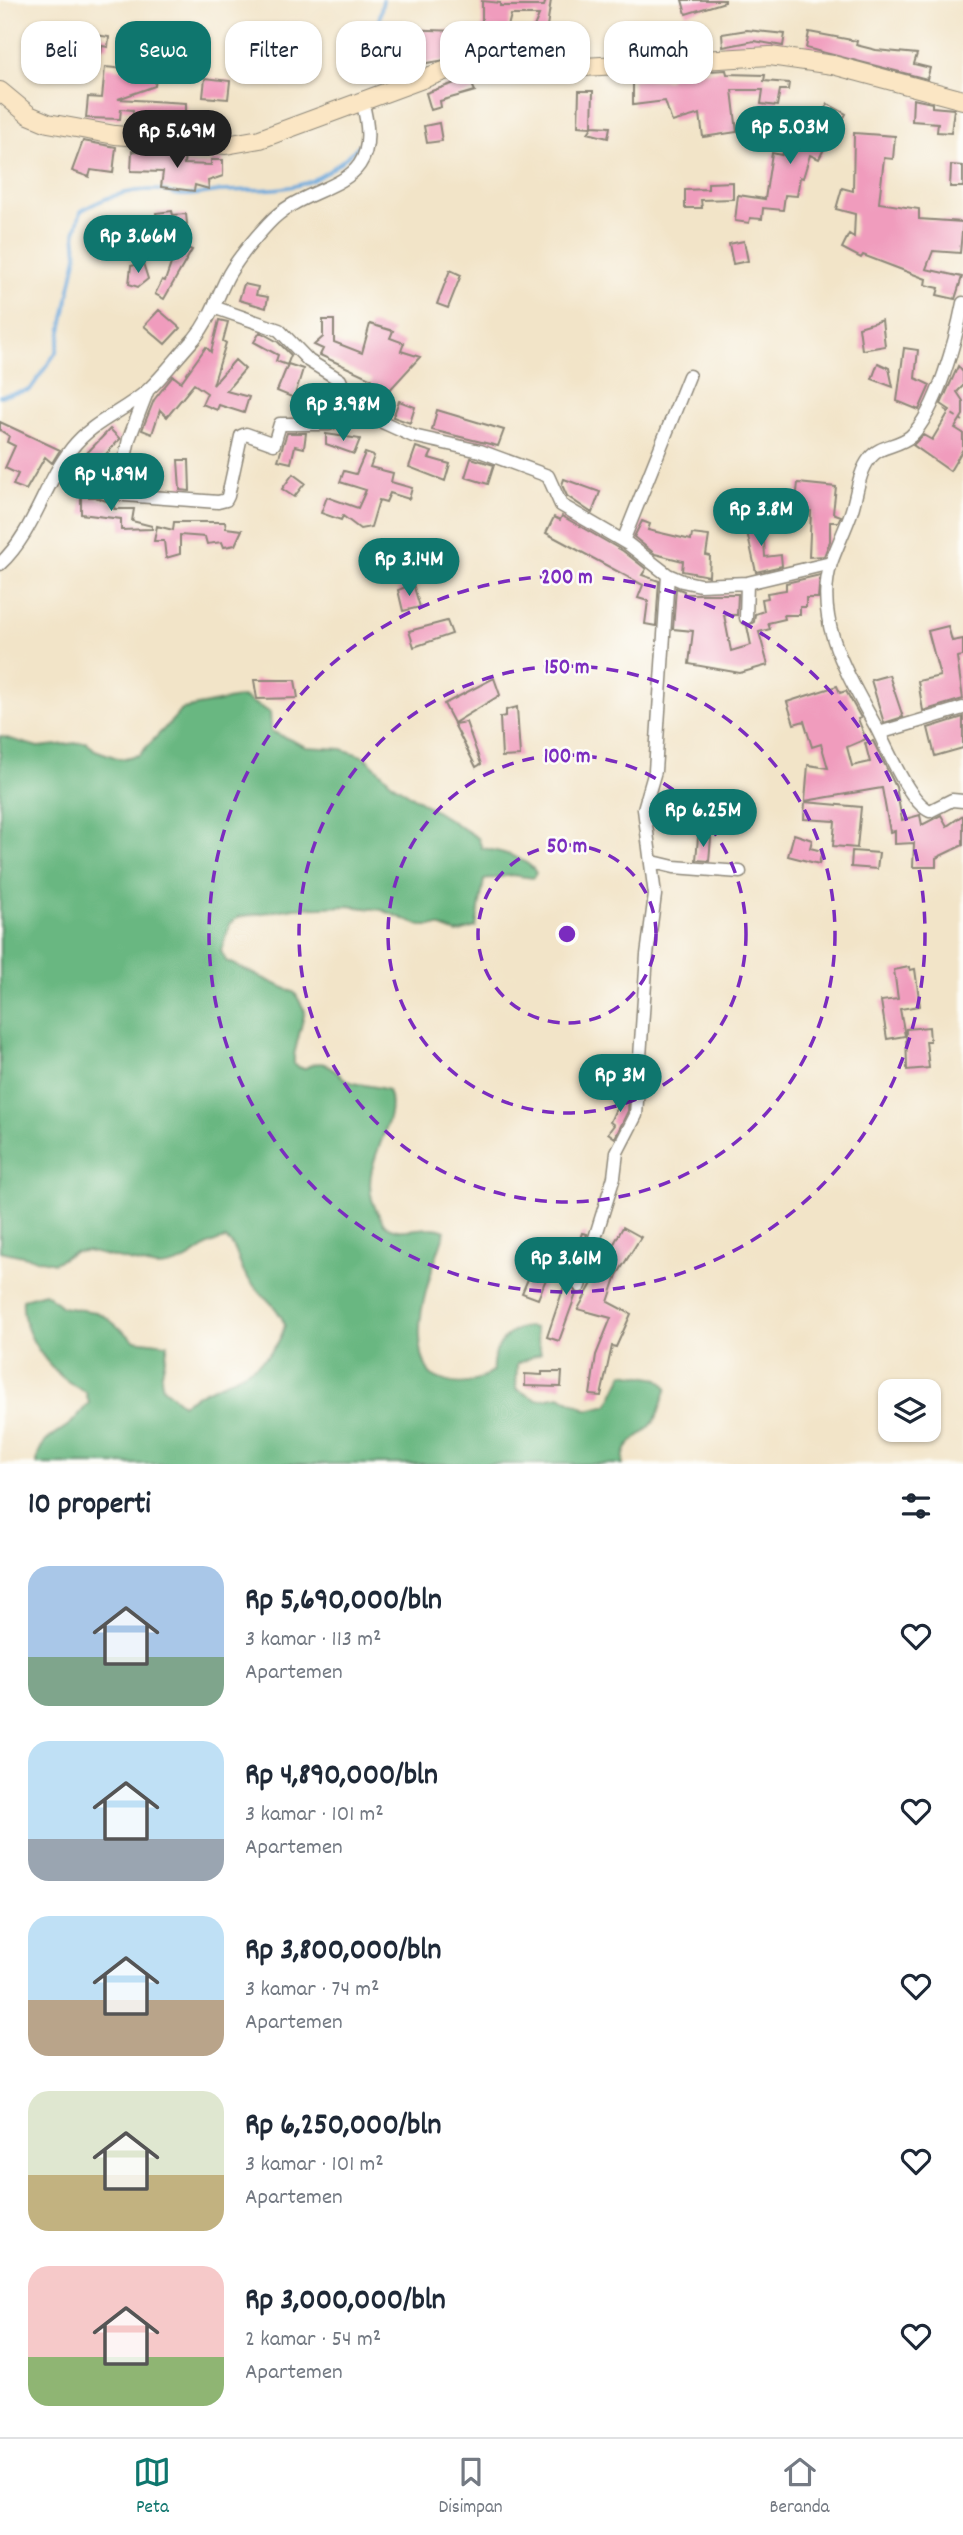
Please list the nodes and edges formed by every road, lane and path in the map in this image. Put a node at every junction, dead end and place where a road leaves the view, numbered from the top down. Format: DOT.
graph roads {
  1 [pos="0,90"];
  2 [pos="963,100"];
  3 [pos="349,106"];
  4 [pos="963,303"];
  5 [pos="216,308"];
  6 [pos="689,376"];
  7 [pos="146,392"];
  8 [pos="348,401"];
  9 [pos="932,401"];
  10 [pos="963,421"];
  11 [pos="623,541"];
  12 [pos="831,563"];
  13 [pos="0,564"];
  14 [pos="668,575"];
  15 [pos="747,583"];
  16 [pos="747,618"];
  17 [pos="963,708"];
  18 [pos="879,733"];
  19 [pos="963,801"];
  20 [pos="653,862"];
  21 [pos="740,872"];
  22 [pos="580,1286"];
  1 -- 3 [label="street"];
  2 -- 3 [label="street"];
  3 -- 5 [label="street"];
  4 -- 9 [label="street"];
  5 -- 7 [label="street"];
  5 -- 8 [label="street"];
  6 -- 11 [label="street"];
  7 -- 8 [label="street"];
  7 -- 13 [label="street"];
  8 -- 11 [label="street"];
  9 -- 10 [label="path"];
  9 -- 12 [label="street"];
  11 -- 14 [label="street"];
  12 -- 15 [label="street"];
  12 -- 18 [label="street"];
  14 -- 15 [label="street"];
  14 -- 20 [label="street"];
  15 -- 16 [label="street"];
  17 -- 18 [label="street"];
  18 -- 19 [label="street"];
  20 -- 21 [label="street"];
  20 -- 22 [label="street"];
}
